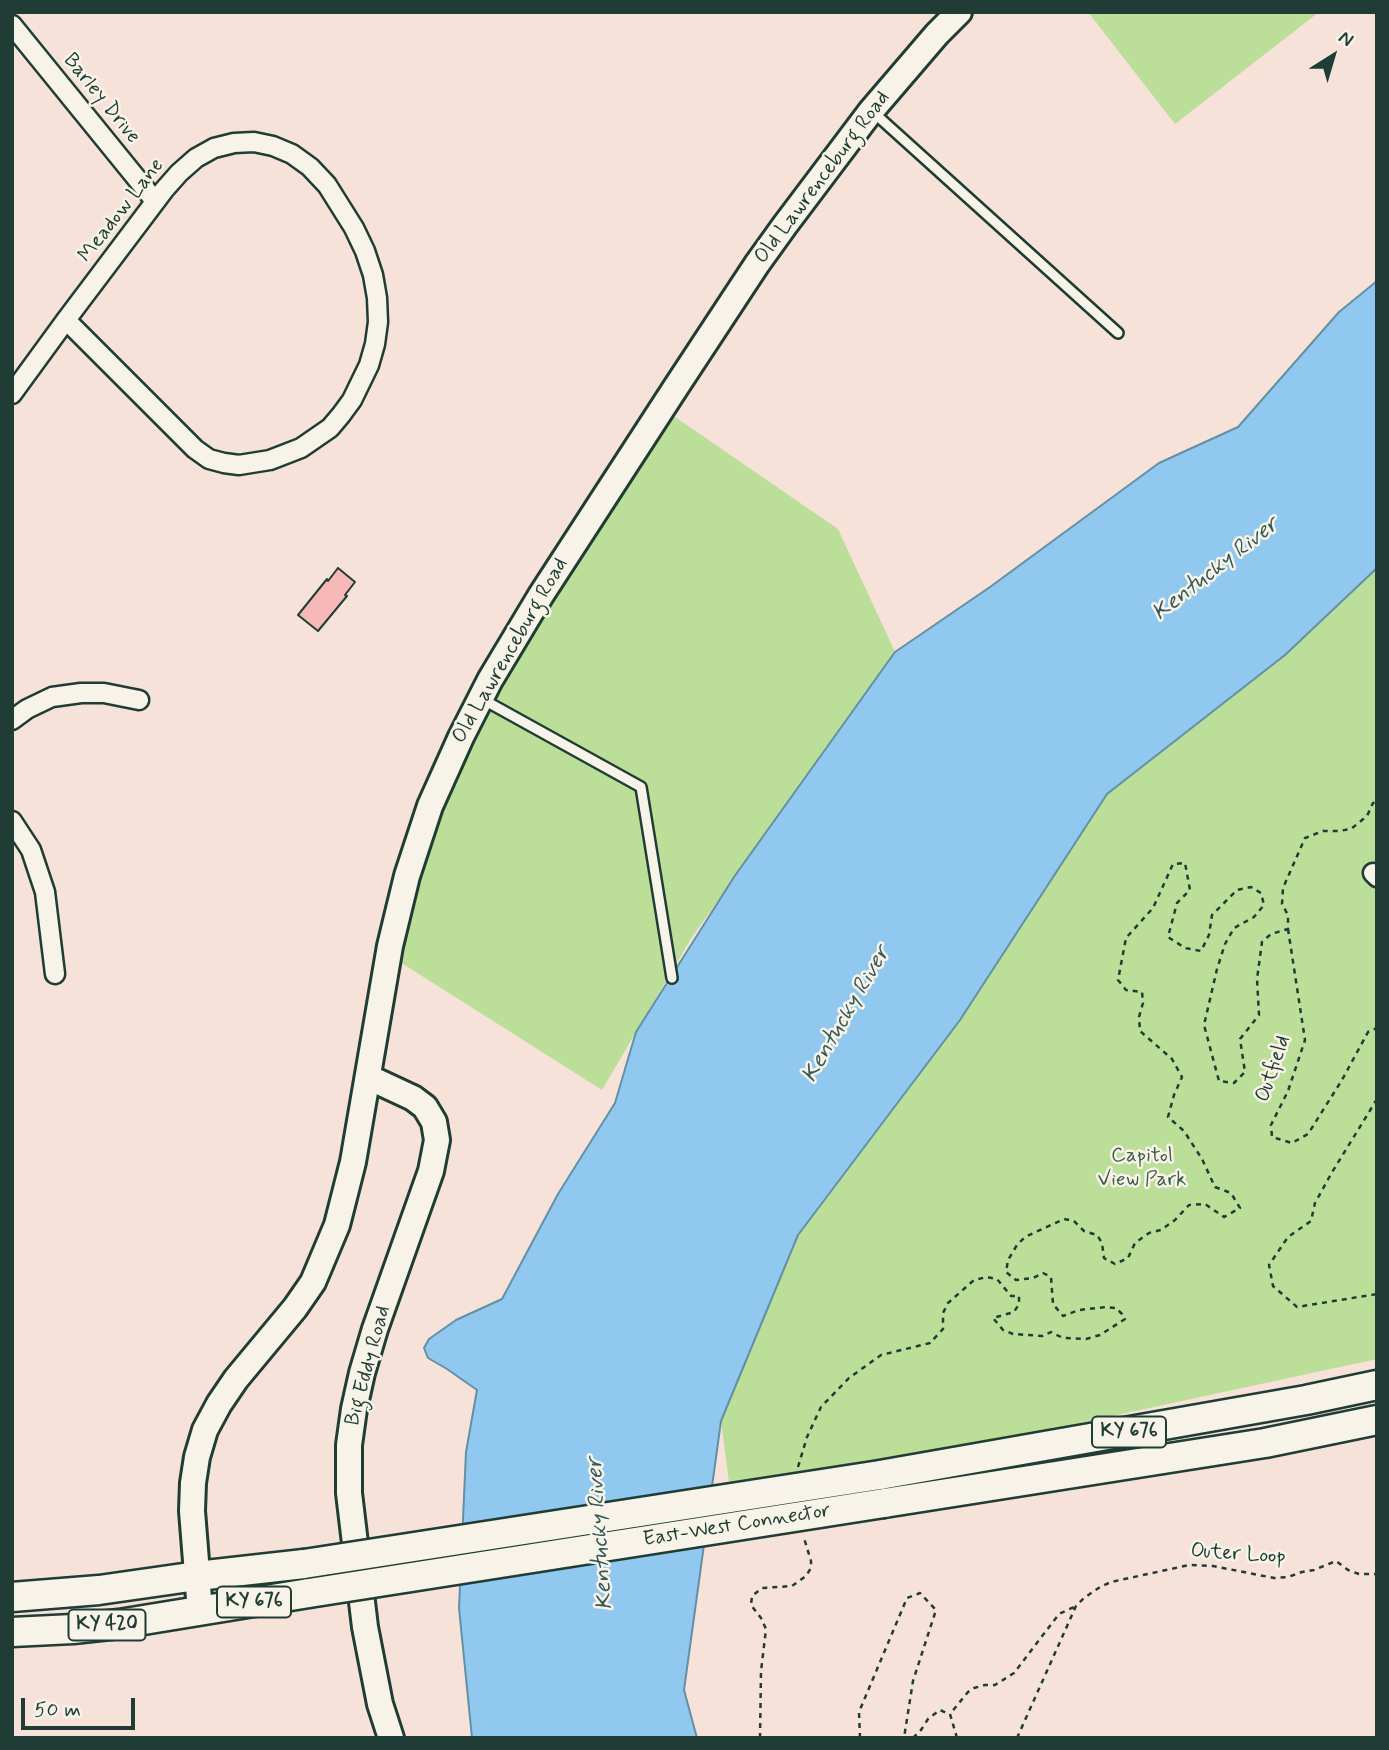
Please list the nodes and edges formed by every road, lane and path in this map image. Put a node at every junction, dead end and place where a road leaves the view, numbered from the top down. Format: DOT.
graph roads {
  1 [pos="959,12"];
  2 [pos="12,25"];
  3 [pos="871,111"];
  4 [pos="155,201"];
  5 [pos="66,320"];
  6 [pos="1118,333"];
  7 [pos="12,394"];
  8 [pos="480,698"];
  9 [pos="139,700"];
  10 [pos="12,720"];
  11 [pos="1377,801"];
  12 [pos="12,821"];
  13 [pos="1288,929"];
  14 [pos="55,974"];
  15 [pos="672,978"];
  16 [pos="1377,1028"];
  17 [pos="368,1077"];
  18 [pos="1377,1099"];
  19 [pos="1377,1294"];
  20 [pos="1377,1385"];
  21 [pos="1377,1420"];
  22 [pos="796,1472"];
  23 [pos="882,1489"];
  24 [pos="802,1533"];
  25 [pos="1377,1574"];
  26 [pos="197,1576"];
  27 [pos="12,1597"];
  28 [pos="1076,1606"];
  29 [pos="200,1611"];
  30 [pos="12,1632"];
  31 [pos="950,1714"];
  32 [pos="391,1738"];
  33 [pos="760,1738"];
  34 [pos="860,1738"];
  35 [pos="904,1738"];
  36 [pos="913,1738"];
  37 [pos="957,1738"];
  38 [pos="1017,1738"];
  1 -- 3 [label="main road, Old Lawrenceburg Road"];
  2 -- 4 [label="street, Barley Drive"];
  3 -- 6 [label="lane"];
  3 -- 8 [label="main road, Old Lawrenceburg Road"];
  4 -- 5 [label="street, Meadow Lane"];
  4 -- 5 [label="street, Meadow Lane"];
  5 -- 7 [label="street, Meadow Lane"];
  8 -- 15 [label="lane"];
  8 -- 17 [label="main road, Old Lawrenceburg Road"];
  9 -- 10 [label="street"];
  11 -- 13 [label="path"];
  12 -- 14 [label="street"];
  13 -- 16 [label="path, Outfield"];
  13 -- 22 [label="path"];
  17 -- 26 [label="main road, Old Lawrenceburg Road"];
  17 -- 32 [label="main road, Big Eddy Road"];
  18 -- 19 [label="path"];
  20 -- 23 [label="main road, East-West Connector / KY 676"];
  21 -- 23 [label="main road, East-West Connector / KY 676"];
  23 -- 26 [label="main road, East-West Connector / KY 676, bridge"];
  23 -- 29 [label="main road, East-West Connector / KY 676, bridge"];
  24 -- 33 [label="path"];
  25 -- 28 [label="path, Outer Loop"];
  26 -- 27 [label="main road, East-West Connector / KY 420"];
  26 -- 29 [label="main road, Old Lawrenceburg Road"];
  28 -- 31 [label="path"];
  28 -- 38 [label="path, Outer Loop"];
  29 -- 30 [label="main road, East-West Connector / KY 420"];
  31 -- 36 [label="path"];
  31 -- 37 [label="path"];
  34 -- 35 [label="path"];
}
